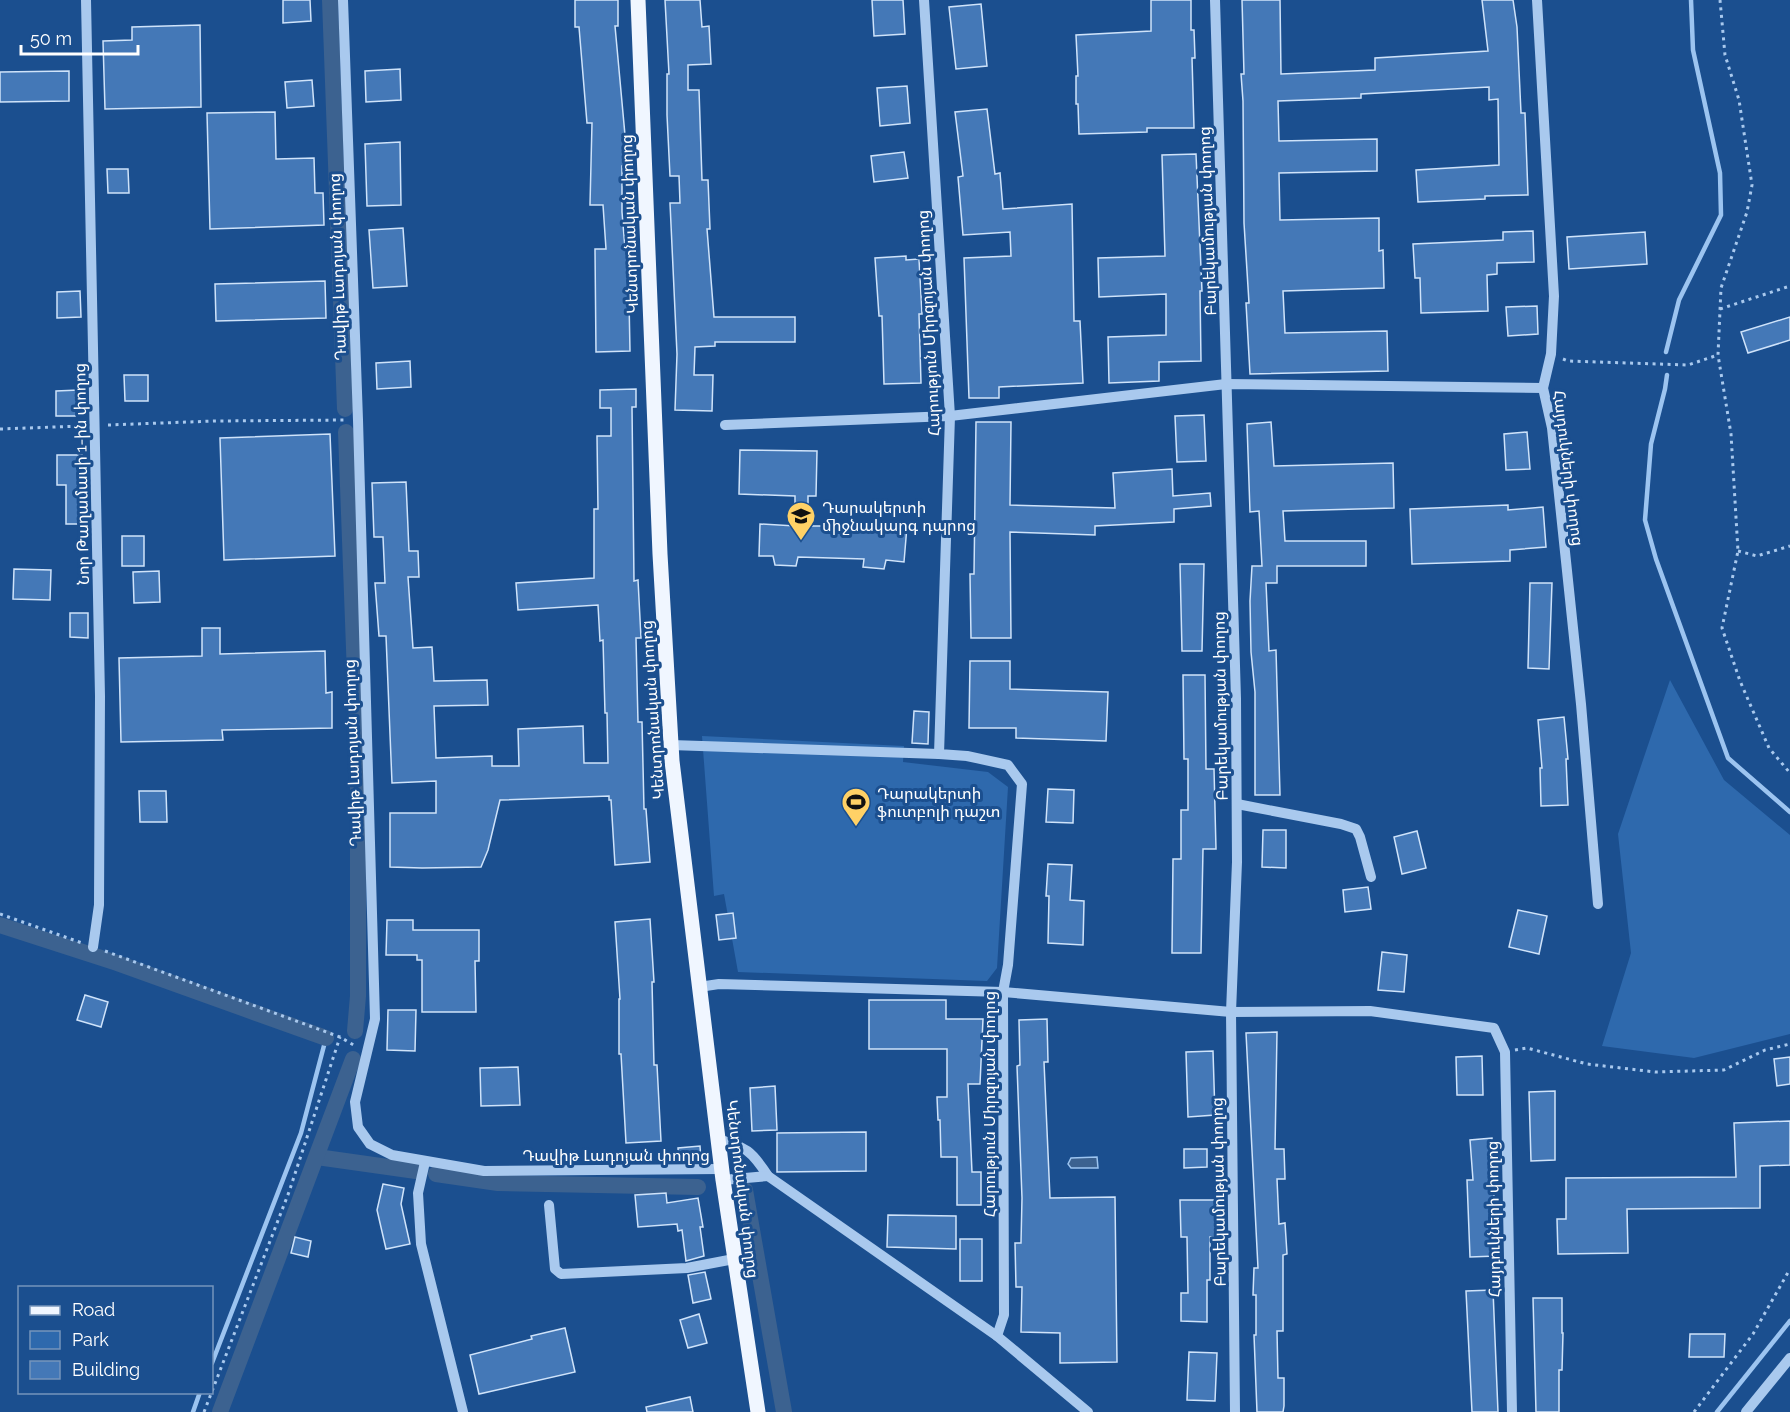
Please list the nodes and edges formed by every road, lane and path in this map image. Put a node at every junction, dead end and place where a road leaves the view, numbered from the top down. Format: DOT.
graph roads {
  1 [pos="86,0"];
  2 [pos="343,0"];
  3 [pos="638,0"];
  4 [pos="924,0"];
  5 [pos="1215,0"];
  6 [pos="1537,0"];
  7 [pos="1720,0"];
  8 [pos="1790,286"];
  9 [pos="1720,309"];
  10 [pos="1551,354"];
  11 [pos="1718,355"];
  12 [pos="1226,384"];
  13 [pos="1543,388"];
  14 [pos="950,416"];
  15 [pos="358,420"];
  16 [pos="725,425"];
  17 [pos="95,426"];
  18 [pos="0,429"];
  19 [pos="1790,546"];
  20 [pos="1738,551"];
  21 [pos="671,745"];
  22 [pos="939,754"];
  23 [pos="1790,773"];
  24 [pos="1237,804"];
  25 [pos="1371,877"];
  26 [pos="1598,904"];
  27 [pos="0,914"];
  28 [pos="93,947"];
  29 [pos="699,987"];
  30 [pos="1003,992"];
  31 [pos="1231,1012"];
  32 [pos="340,1037"];
  33 [pos="1790,1044"];
  34 [pos="366,1052"];
  35 [pos="1504,1052"];
  36 [pos="718,1139"];
  37 [pos="425,1162"];
  38 [pos="722,1174"];
  39 [pos="768,1176"];
  40 [pos="549,1204"];
  41 [pos="734,1259"];
  42 [pos="1790,1269"];
  43 [pos="997,1336"];
  44 [pos="1790,1358"];
  45 [pos="213,1389"];
  46 [pos="211,1394"];
  47 [pos="204,1412"];
  48 [pos="463,1412"];
  49 [pos="758,1412"];
  50 [pos="1088,1412"];
  51 [pos="1235,1412"];
  52 [pos="1512,1412"];
  53 [pos="1694,1412"];
  54 [pos="1746,1412"];
  1 -- 17 [label="street, Նոր Թաղամասի 1-ին փողոց"];
  2 -- 15 [label="street, Դավիթ Լադոյան փողոց"];
  3 -- 21 [label="main road, Կենտրոնական փողոց"];
  4 -- 14 [label="street, Հարություն Միրզոյան փողոց"];
  5 -- 12 [label="street, Բարեկամության փողոց"];
  6 -- 10 [label="street, Հայդուկների փողոց"];
  7 -- 9 [label="path"];
  8 -- 9 [label="path"];
  9 -- 11 [label="path"];
  10 -- 11 [label="path"];
  10 -- 13 [label="street, Հայդուկների փողոց"];
  11 -- 20 [label="path"];
  12 -- 13 [label="street"];
  12 -- 14 [label="street"];
  12 -- 24 [label="street, Բարեկամության փողոց"];
  13 -- 26 [label="street, Հայդուկների փողոց"];
  14 -- 16 [label="street"];
  14 -- 22 [label="street, Հարություն Միրզոյան փողոց"];
  15 -- 17 [label="path"];
  15 -- 34 [label="street, Դավիթ Լադոյան փողոց"];
  17 -- 18 [label="path"];
  17 -- 28 [label="street, Նոր Թաղամասի 1-ին փողոց"];
  19 -- 20 [label="path"];
  20 -- 23 [label="path"];
  21 -- 22 [label="street"];
  21 -- 29 [label="main road, Կենտրոնական փողոց"];
  22 -- 30 [label="street, Հարություն Միրզոյան փողոց"];
  24 -- 25 [label="street"];
  24 -- 31 [label="street, Բարեկամության փողոց"];
  27 -- 28 [label="path"];
  28 -- 32 [label="path"];
  29 -- 30 [label="street"];
  29 -- 36 [label="main road, Կենտրոնական փողոց"];
  30 -- 31 [label="street"];
  30 -- 43 [label="street, Հարություն Միրզոյան փողոց"];
  31 -- 35 [label="street, Հայդուկների փողոց"];
  31 -- 51 [label="street, Բարեկամության փողոց"];
  32 -- 34 [label="path"];
  32 -- 45 [label="path"];
  33 -- 35 [label="path"];
  34 -- 37 [label="street, Դավիթ Լադոյան փողոց"];
  35 -- 52 [label="street, Հայդուկների փողոց"];
  36 -- 38 [label="main road, Կենտրոնական փողոց"];
  36 -- 39 [label="street"];
  37 -- 38 [label="street, Դավիթ Լադոյան փողոց"];
  37 -- 48 [label="street"];
  38 -- 39 [label="street, Դավիթ Լադոյան փողոց"];
  38 -- 41 [label="main road, Կենտրոնական փողոց"];
  39 -- 43 [label="street"];
  40 -- 41 [label="street"];
  41 -- 49 [label="main road, Կենտրոնական փողոց"];
  42 -- 53 [label="path"];
  43 -- 50 [label="street"];
  44 -- 54 [label="street"];
  46 -- 47 [label="path"];
}
